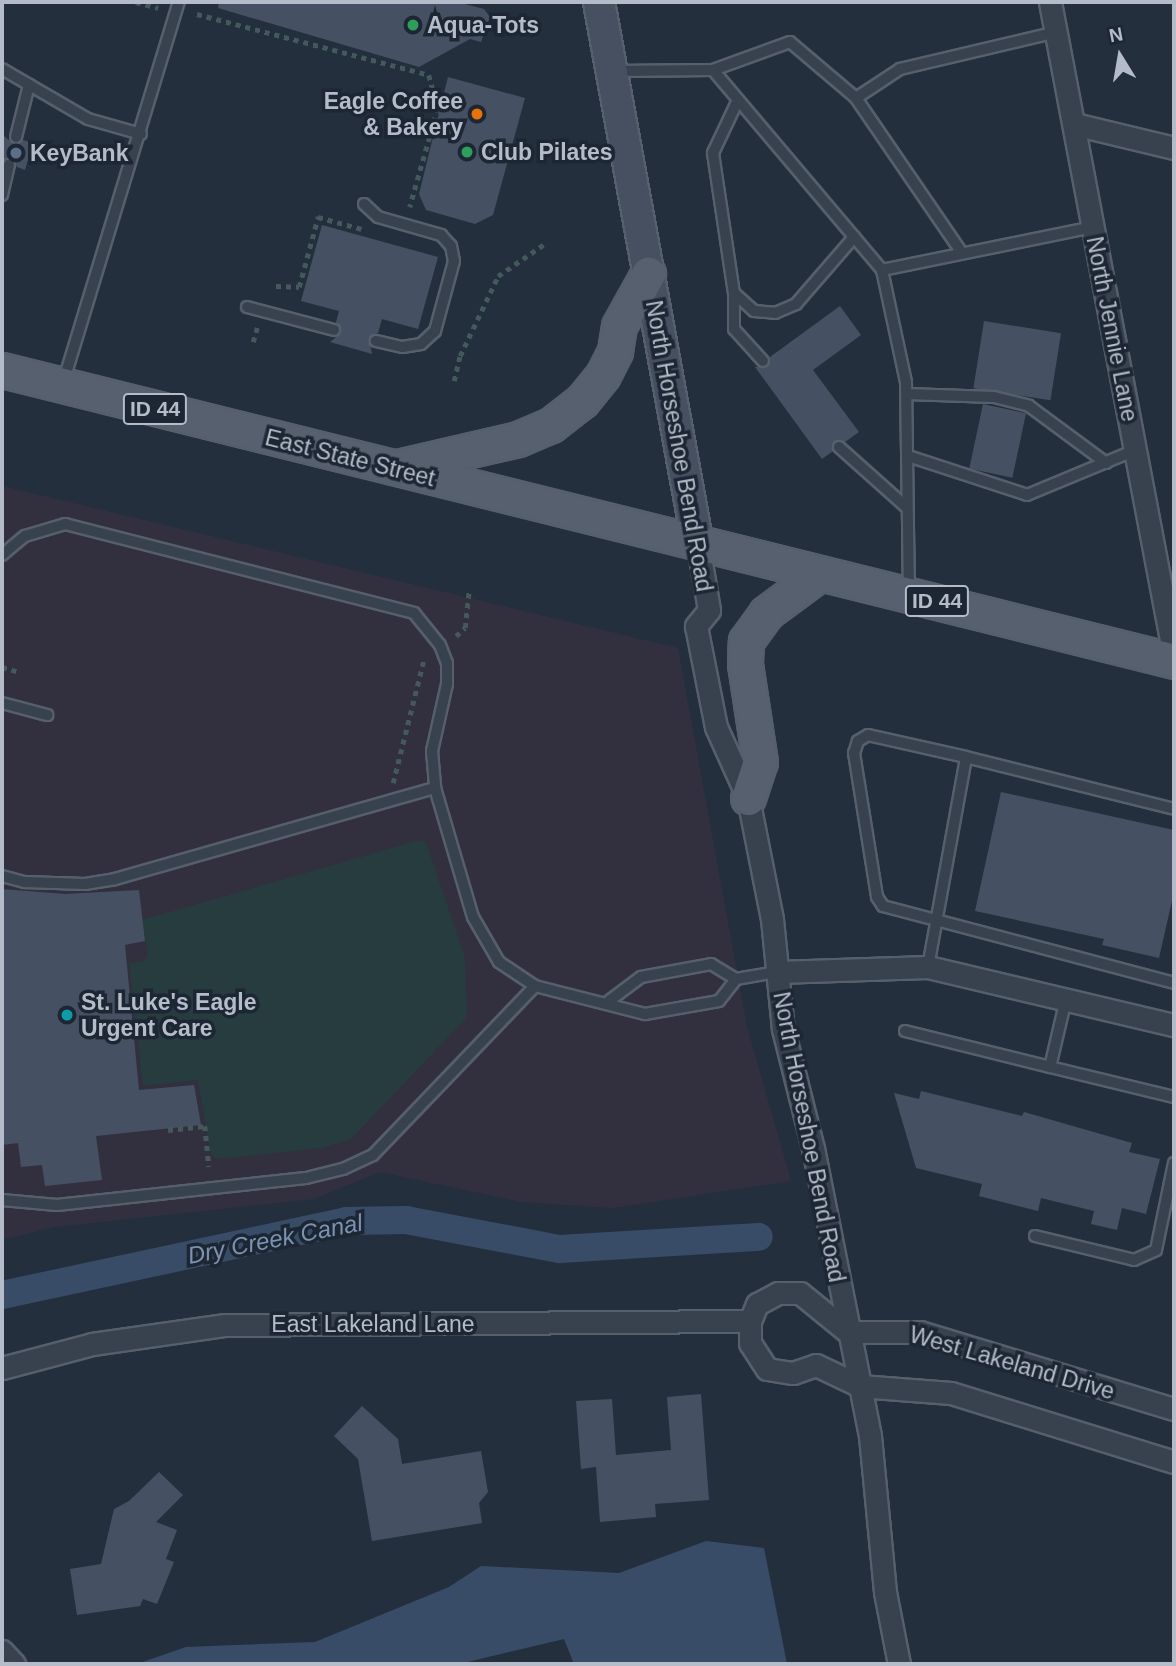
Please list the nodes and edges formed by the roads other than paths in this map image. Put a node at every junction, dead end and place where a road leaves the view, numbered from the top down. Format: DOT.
graph roads {
  1 [pos="179,2"];
  2 [pos="599,2"];
  3 [pos="1050,2"];
  4 [pos="1056,32"];
  5 [pos="2,69"];
  6 [pos="713,70"];
  7 [pos="613,71"];
  8 [pos="29,85"];
  9 [pos="856,98"];
  10 [pos="738,100"];
  11 [pos="1074,124"];
  12 [pos="141,134"];
  13 [pos="16,138"];
  14 [pos="1174,148"];
  15 [pos="9,165"];
  16 [pos="2,195"];
  17 [pos="364,204"];
  18 [pos="1093,227"];
  19 [pos="854,237"];
  20 [pos="962,253"];
  21 [pos="882,270"];
  22 [pos="648,274"];
  23 [pos="734,293"];
  24 [pos="247,307"];
  25 [pos="334,330"];
  26 [pos="376,341"];
  27 [pos="763,361"];
  28 [pos="2,370"];
  29 [pos="63,386"];
  30 [pos="906,394"];
  31 [pos="839,447"];
  32 [pos="1135,450"];
  33 [pos="908,456"];
  34 [pos="1106,463"];
  35 [pos="392,468"];
  36 [pos="905,506"];
  37 [pos="698,545"];
  38 [pos="2,555"];
  39 [pos="820,573"];
  40 [pos="909,594"];
  41 [pos="1174,658"];
  42 [pos="2,703"];
  43 [pos="47,715"];
  44 [pos="966,757"];
  45 [pos="435,788"];
  46 [pos="748,798"];
  47 [pos="1174,809"];
  48 [pos="2,876"];
  49 [pos="936,920"];
  50 [pos="928,967"];
  51 [pos="777,972"];
  52 [pos="736,979"];
  53 [pos="1174,984"];
  54 [pos="536,986"];
  55 [pos="1066,999"];
  56 [pos="608,1001"];
  57 [pos="1174,1025"];
  58 [pos="905,1031"];
  59 [pos="1050,1067"];
  60 [pos="1174,1097"];
  61 [pos="1174,1163"];
  62 [pos="2,1200"];
  63 [pos="1035,1236"];
  64 [pos="750,1321"];
  65 [pos="848,1332"];
  66 [pos="2,1368"];
  67 [pos="860,1386"];
  68 [pos="1174,1409"];
  69 [pos="1174,1461"];
  70 [pos="2,1651"];
  71 [pos="14,1664"];
  72 [pos="899,1664"];
  1 -- 12 [label="lane"];
  2 -- 7 [label="street, North Horseshoe Bend Road"];
  3 -- 4 [label="street, North Jennie Lane"];
  4 -- 9 [label="lane"];
  4 -- 11 [label="street, North Jennie Lane"];
  5 -- 8 [label="lane"];
  6 -- 7 [label="lane"];
  6 -- 9 [label="lane"];
  6 -- 10 [label="lane"];
  7 -- 22 [label="street, North Horseshoe Bend Road"];
  8 -- 12 [label="lane"];
  8 -- 13 [label="lane"];
  9 -- 20 [label="lane"];
  10 -- 19 [label="lane"];
  10 -- 23 [label="lane"];
  11 -- 14 [label="street"];
  11 -- 18 [label="street, North Jennie Lane"];
  12 -- 29 [label="lane"];
  15 -- 16 [label="lane"];
  17 -- 26 [label="lane"];
  18 -- 20 [label="lane"];
  18 -- 32 [label="street, North Jennie Lane"];
  19 -- 21 [label="lane"];
  19 -- 23 [label="lane"];
  20 -- 21 [label="lane"];
  21 -- 30 [label="lane"];
  22 -- 35 [label="main road"];
  22 -- 37 [label="street, North Horseshoe Bend Road"];
  23 -- 27 [label="lane"];
  24 -- 25 [label="lane"];
  28 -- 29 [label="main road, East State Street / ID 44"];
  29 -- 35 [label="main road, East State Street / ID 44"];
  30 -- 33 [label="lane"];
  30 -- 34 [label="lane"];
  31 -- 36 [label="lane"];
  32 -- 34 [label="lane"];
  32 -- 41 [label="street, North Jennie Lane"];
  33 -- 34 [label="lane"];
  33 -- 36 [label="lane"];
  35 -- 37 [label="main road, East State Street / ID 44"];
  36 -- 40 [label="lane"];
  37 -- 39 [label="main road, ID 44"];
  37 -- 46 [label="street, North Horseshoe Bend Road"];
  38 -- 45 [label="lane"];
  39 -- 40 [label="main road, ID 44"];
  39 -- 46 [label="main road"];
  40 -- 41 [label="main road, ID 44"];
  42 -- 43 [label="lane"];
  44 -- 47 [label="lane"];
  44 -- 49 [label="lane"];
  44 -- 49 [label="lane"];
  45 -- 48 [label="lane"];
  45 -- 54 [label="lane"];
  46 -- 51 [label="street, North Horseshoe Bend Road"];
  49 -- 50 [label="lane"];
  49 -- 53 [label="lane"];
  50 -- 51 [label="street"];
  50 -- 55 [label="street"];
  51 -- 52 [label="lane"];
  51 -- 65 [label="street, North Horseshoe Bend Road"];
  52 -- 56 [label="lane"];
  52 -- 56 [label="lane"];
  54 -- 56 [label="lane"];
  54 -- 62 [label="lane"];
  55 -- 57 [label="street"];
  55 -- 59 [label="lane"];
  58 -- 59 [label="lane"];
  59 -- 60 [label="lane"];
  61 -- 63 [label="lane"];
  64 -- 65 [label="street"];
  64 -- 66 [label="street, East Lakeland Lane"];
  64 -- 67 [label="street"];
  65 -- 67 [label="street, North Horseshoe Bend Road"];
  65 -- 68 [label="street, West Lakeland Drive"];
  67 -- 69 [label="street, West Lakeland Drive"];
  67 -- 72 [label="street, North Horseshoe Bend Road"];
  70 -- 71 [label="street"];
}
